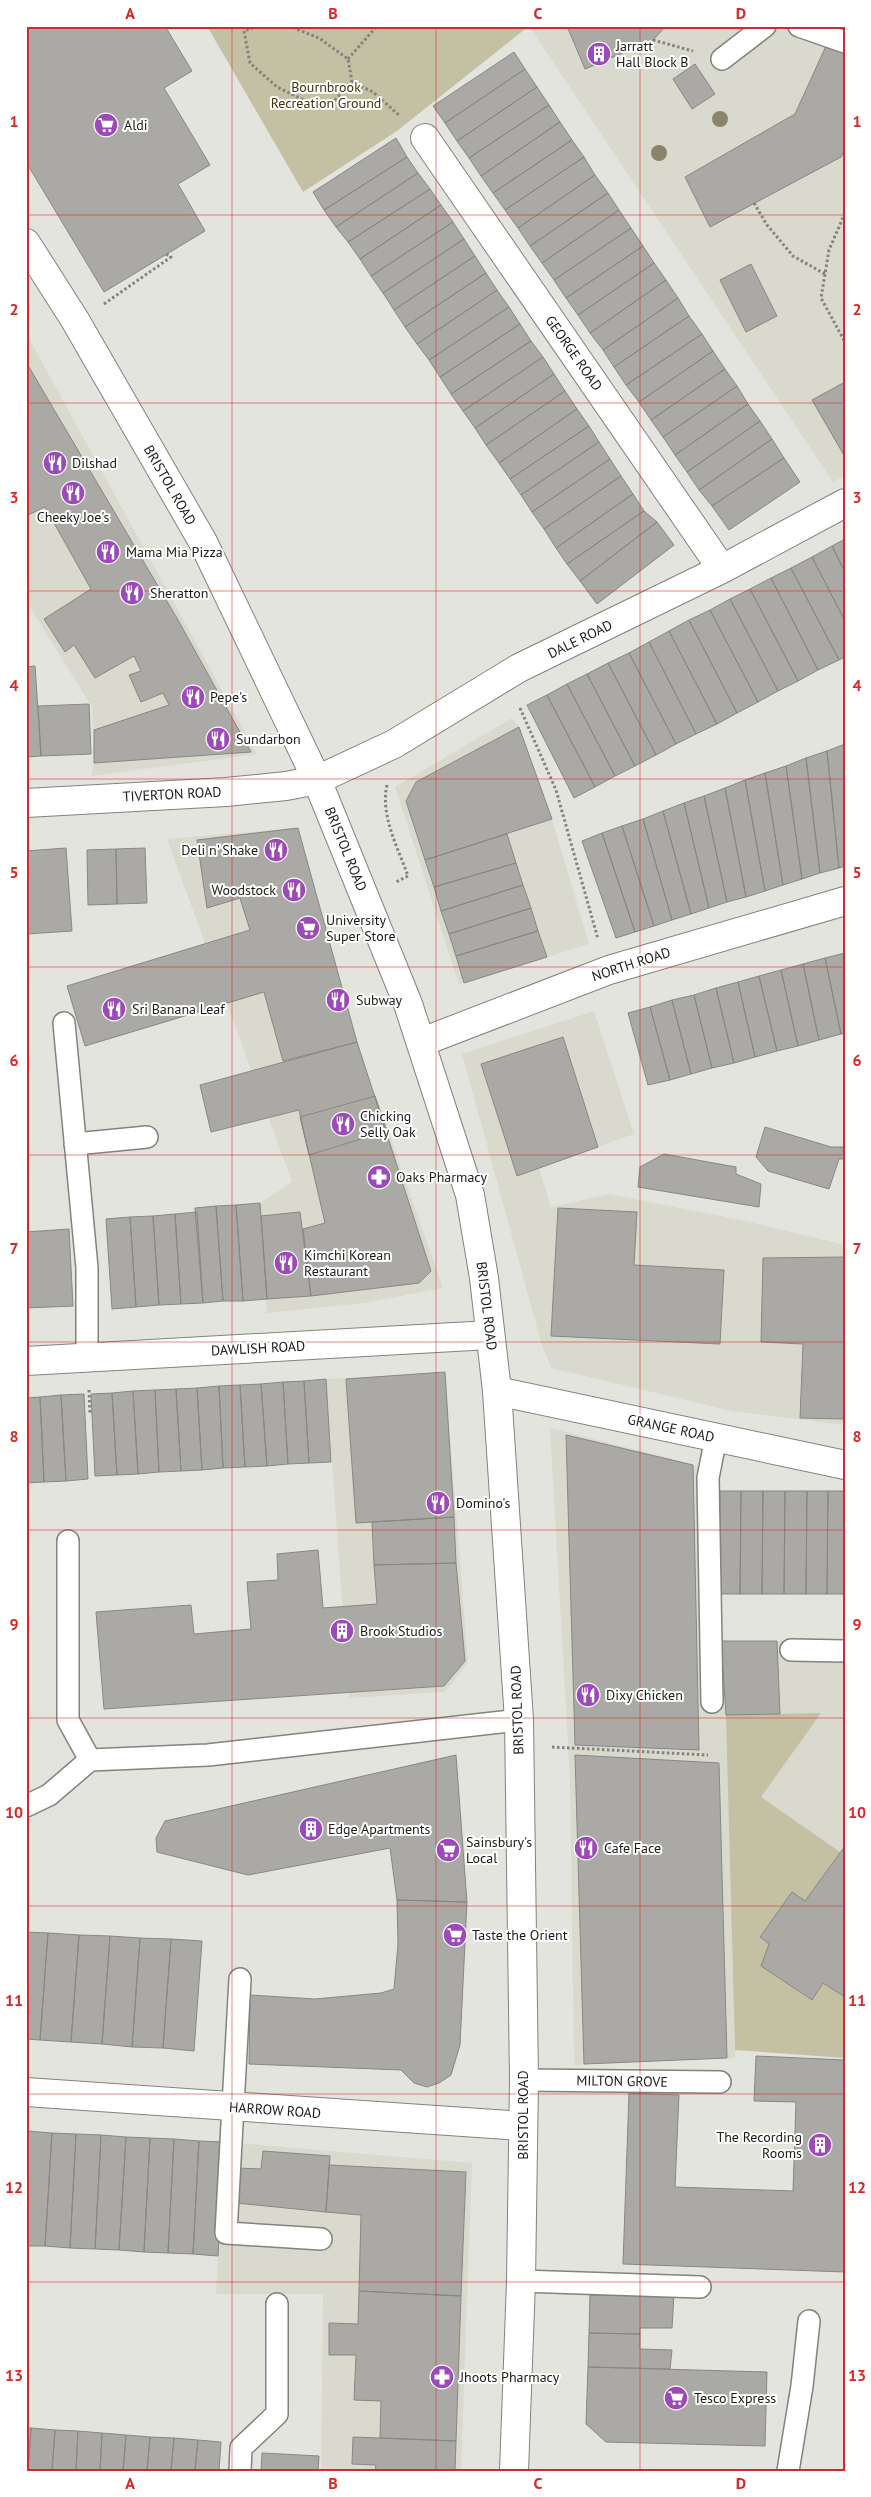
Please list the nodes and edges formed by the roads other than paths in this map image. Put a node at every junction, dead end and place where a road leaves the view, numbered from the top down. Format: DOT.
graph roads {
  1 [pos="765,26"];
  2 [pos="800,26"];
  3 [pos="845,42"];
  4 [pos="722,60"];
  5 [pos="425,138"];
  6 [pos="26,243"];
  7 [pos="845,503"];
  8 [pos="722,569"];
  9 [pos="318,780"];
  10 [pos="26,803"];
  11 [pos="845,901"];
  12 [pos="64,1023"];
  13 [pos="422,1042"];
  14 [pos="147,1137"];
  15 [pos="75,1144"];
  16 [pos="490,1335"];
  17 [pos="87,1357"];
  18 [pos="26,1361"];
  19 [pos="497,1392"];
  20 [pos="716,1437"];
  21 [pos="845,1465"];
  22 [pos="68,1541"];
  23 [pos="791,1650"];
  24 [pos="845,1651"];
  25 [pos="712,1702"];
  26 [pos="519,1733"];
  27 [pos="90,1760"];
  28 [pos="26,1806"];
  29 [pos="240,1979"];
  30 [pos="524,2080"];
  31 [pos="720,2082"];
  32 [pos="26,2092"];
  33 [pos="234,2107"];
  34 [pos="523,2126"];
  35 [pos="321,2239"];
  36 [pos="521,2282"];
  37 [pos="700,2287"];
  38 [pos="277,2304"];
  39 [pos="809,2320"];
  40 [pos="240,2471"];
  41 [pos="514,2471"];
  42 [pos="788,2471"];
  1 -- 4 [label="lane"];
  2 -- 3 [label="lane"];
  5 -- 8 [label="street, GEORGE ROAD"];
  6 -- 9 [label="street, BRISTOL ROAD"];
  7 -- 8 [label="street, DALE ROAD"];
  8 -- 9 [label="street, DALE ROAD"];
  9 -- 10 [label="street, TIVERTON ROAD"];
  9 -- 13 [label="street, BRISTOL ROAD"];
  11 -- 13 [label="street, NORTH ROAD"];
  12 -- 15 [label="lane"];
  13 -- 16 [label="street, BRISTOL ROAD"];
  14 -- 15 [label="lane"];
  15 -- 17 [label="lane"];
  16 -- 17 [label="street, DAWLISH ROAD"];
  16 -- 19 [label="street, BRISTOL ROAD"];
  17 -- 18 [label="street, DAWLISH ROAD"];
  19 -- 20 [label="street, GRANGE ROAD"];
  19 -- 26 [label="street, BRISTOL ROAD"];
  20 -- 21 [label="street, GRANGE ROAD"];
  20 -- 25 [label="lane"];
  22 -- 27 [label="lane"];
  23 -- 24 [label="lane"];
  26 -- 27 [label="lane"];
  26 -- 30 [label="street, BRISTOL ROAD"];
  27 -- 28 [label="lane"];
  29 -- 33 [label="lane"];
  30 -- 31 [label="lane, MILTON GROVE"];
  30 -- 34 [label="street, BRISTOL ROAD"];
  32 -- 33 [label="street, HARROW ROAD"];
  33 -- 34 [label="street, HARROW ROAD"];
  33 -- 35 [label="lane"];
  34 -- 36 [label="street, BRISTOL ROAD"];
  36 -- 37 [label="lane"];
  36 -- 41 [label="street, BRISTOL ROAD"];
  38 -- 40 [label="lane"];
  39 -- 42 [label="lane"];
}
